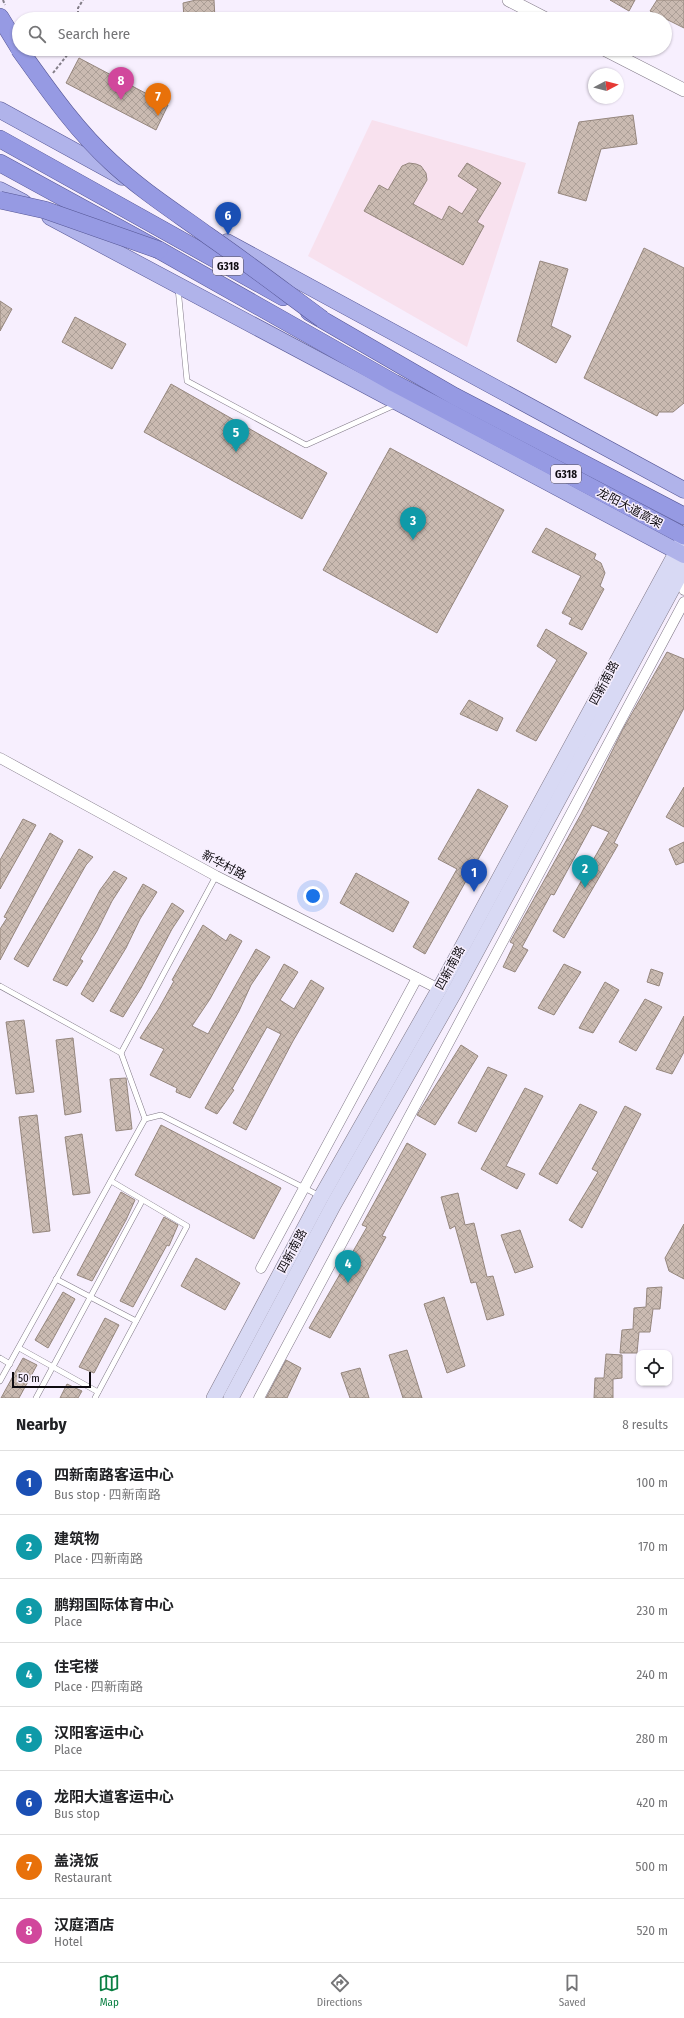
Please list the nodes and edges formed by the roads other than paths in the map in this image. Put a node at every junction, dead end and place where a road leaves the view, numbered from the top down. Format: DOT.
graph roads {
  1 [pos="509,0"];
  2 [pos="532,12"];
  3 [pos="0,17"];
  4 [pos="12,37"];
  5 [pos="24,56"];
  6 [pos="618,56"];
  7 [pos="684,90"];
  8 [pos="0,110"];
  9 [pos="0,139"];
  10 [pos="0,163"];
  11 [pos="0,190"];
  12 [pos="0,200"];
  13 [pos="159,250"];
  14 [pos="178,285"];
  15 [pos="322,319"];
  16 [pos="398,403"];
  17 [pos="684,490"];
  18 [pos="684,516"];
  19 [pos="684,537"];
  20 [pos="680,553"];
  21 [pos="684,568"];
  22 [pos="684,590"];
  23 [pos="684,602"];
  24 [pos="0,758"];
  25 [pos="216,876"];
  26 [pos="417,978"];
  27 [pos="0,986"];
  28 [pos="439,989"];
  29 [pos="121,1053"];
  30 [pos="145,1119"];
  31 [pos="111,1180"];
  32 [pos="304,1188"];
  33 [pos="321,1197"];
  34 [pos="142,1200"];
  35 [pos="261,1268"];
  36 [pos="56,1279"];
  37 [pos="90,1297"];
  38 [pos="136,1321"];
  39 [pos="19,1348"];
  40 [pos="0,1358"];
  41 [pos="10,1364"];
  42 [pos="52,1368"];
  43 [pos="0,1381"];
  44 [pos="98,1392"];
  45 [pos="36,1398"];
  46 [pos="95,1398"];
  47 [pos="214,1398"];
  48 [pos="231,1398"];
  49 [pos="259,1398"];
  1 -- 2 [label="street"];
  3 -- 4 [label="highway"];
  5 -- 15 [label="highway, bridge"];
  6 -- 7 [label="street"];
  8 -- 17 [label="main road"];
  9 -- 15 [label="highway, G318, bridge"];
  10 -- 13 [label="highway, G318, bridge"];
  11 -- 14 [label="main road"];
  12 -- 13 [label="highway, bridge"];
  13 -- 19 [label="highway, 龙阳大道高架 / G318"];
  14 -- 16 [label="main road"];
  14 -- 16 [label="lane"];
  15 -- 18 [label="highway, 龙阳大道高架 / G318"];
  16 -- 20 [label="main road"];
  19 -- 20 [label="main road, 四新南路"];
  20 -- 28 [label="main road, 四新南路"];
  21 -- 22 [label="street"];
  21 -- 48 [label="main road, 四新南路"];
  23 -- 49 [label="street"];
  24 -- 25 [label="street, 新华村路"];
  25 -- 26 [label="street, 新华村路"];
  25 -- 29 [label="lane"];
  26 -- 28 [label="street, 新华村路"];
  26 -- 32 [label="street"];
  27 -- 29 [label="lane"];
  28 -- 33 [label="main road, 四新南路"];
  29 -- 30 [label="lane"];
  30 -- 31 [label="lane"];
  30 -- 32 [label="lane"];
  31 -- 34 [label="lane"];
  31 -- 36 [label="lane"];
  32 -- 33 [label="lane"];
  32 -- 35 [label="street"];
  33 -- 47 [label="main road, 四新南路"];
  34 -- 37 [label="lane"];
  34 -- 38 [label="lane"];
  36 -- 37 [label="lane"];
  36 -- 39 [label="lane"];
  37 -- 38 [label="lane"];
  37 -- 42 [label="lane"];
  38 -- 44 [label="lane"];
  39 -- 41 [label="lane"];
  39 -- 42 [label="lane"];
  40 -- 41 [label="lane"];
  41 -- 43 [label="lane"];
  42 -- 44 [label="lane"];
  42 -- 45 [label="lane"];
  44 -- 46 [label="lane"];
}
